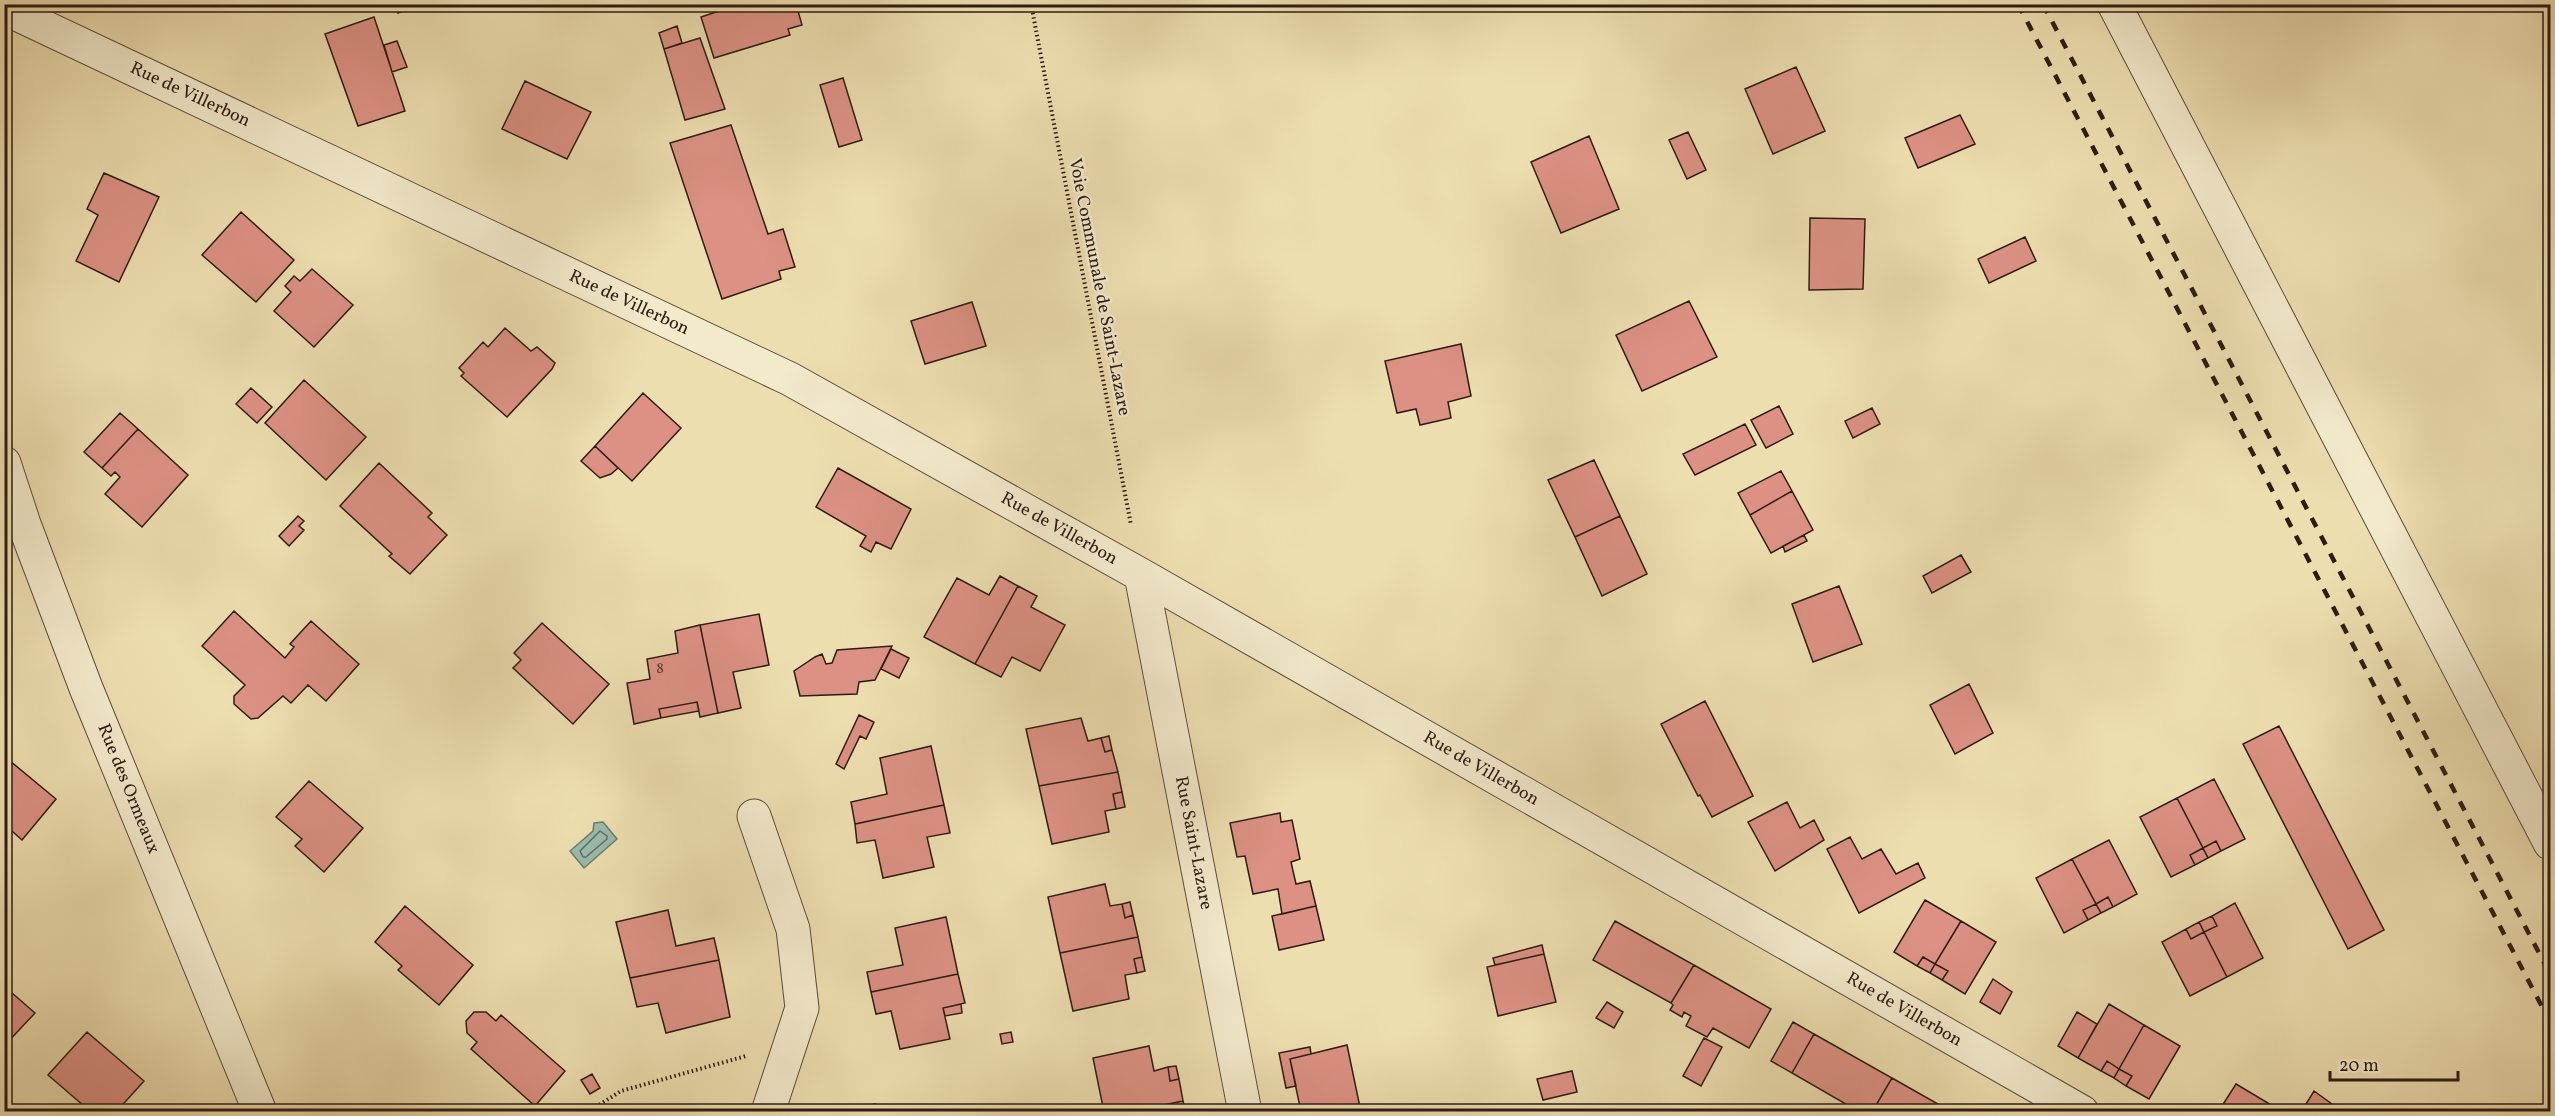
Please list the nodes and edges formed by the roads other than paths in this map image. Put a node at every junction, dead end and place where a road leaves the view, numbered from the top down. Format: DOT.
graph roads {
  1 [pos="2114,4"];
  2 [pos="4,8"];
  3 [pos="4,463"];
  4 [pos="1141,575"];
  5 [pos="754,816"];
  6 [pos="2550,843"];
  7 [pos="260,1112"];
  8 [pos="768,1112"];
  9 [pos="1245,1112"];
  10 [pos="2082,1112"];
  1 -- 6 [label="street"];
  2 -- 4 [label="street, Rue de Villerbon"];
  3 -- 7 [label="street, Rue des Ormeaux"];
  4 -- 9 [label="street, Rue Saint-Lazare"];
  4 -- 10 [label="street, Rue de Villerbon"];
  5 -- 8 [label="street"];
}
